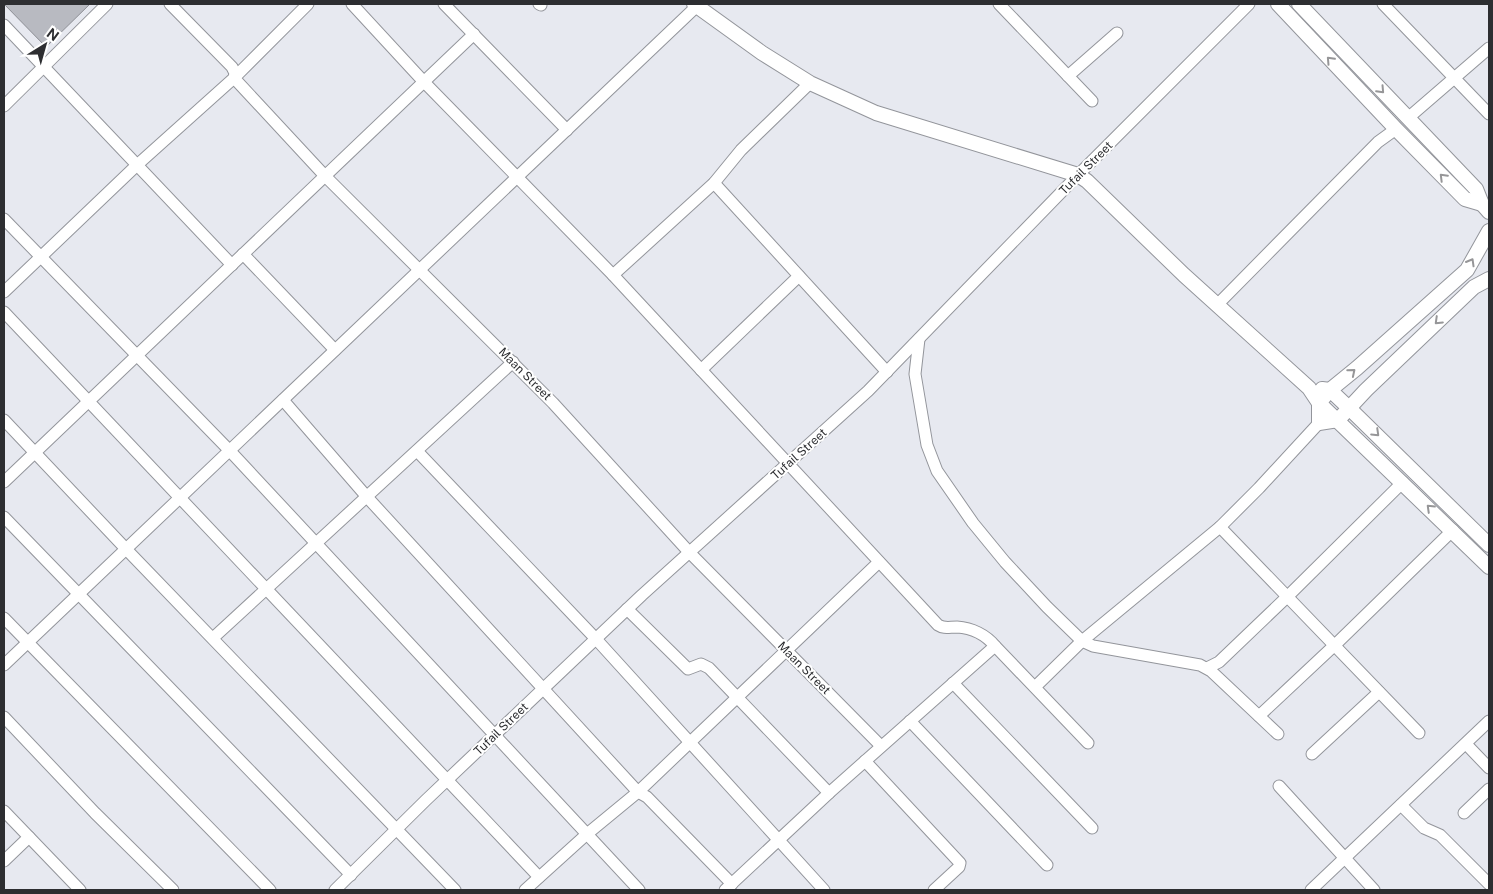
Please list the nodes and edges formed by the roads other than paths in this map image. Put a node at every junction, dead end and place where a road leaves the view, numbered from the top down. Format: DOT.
graph roads {
  1 [pos="106,4"];
  2 [pos="170,4"];
  3 [pos="308,4"];
  4 [pos="352,4"];
  5 [pos="444,4"];
  6 [pos="697,4"];
  7 [pos="999,4"];
  8 [pos="1249,4"];
  9 [pos="1278,4"];
  10 [pos="1299,4"];
  11 [pos="1384,4"];
  12 [pos="4,25"];
  13 [pos="1117,32"];
  14 [pos="474,34"];
  15 [pos="1489,48"];
  16 [pos="44,66"];
  17 [pos="1068,76"];
  18 [pos="234,78"];
  19 [pos="1454,78"];
  20 [pos="424,82"];
  21 [pos="810,83"];
  22 [pos="1092,101"];
  23 [pos="4,106"];
  24 [pos="1489,114"];
  25 [pos="1408,118"];
  26 [pos="1396,129"];
  27 [pos="567,130"];
  28 [pos="137,164"];
  29 [pos="1078,175"];
  30 [pos="325,176"];
  31 [pos="518,176"];
  32 [pos="714,183"];
  33 [pos="1486,208"];
  34 [pos="4,219"];
  35 [pos="1489,231"];
  36 [pos="243,254"];
  37 [pos="40,256"];
  38 [pos="232,265"];
  39 [pos="418,270"];
  40 [pos="613,275"];
  41 [pos="799,276"];
  42 [pos="1489,279"];
  43 [pos="4,292"];
  44 [pos="1217,304"];
  45 [pos="4,312"];
  46 [pos="919,339"];
  47 [pos="336,350"];
  48 [pos="137,356"];
  49 [pos="513,362"];
  50 [pos="702,370"];
  51 [pos="887,372"];
  52 [pos="1309,388"];
  53 [pos="1330,390"];
  54 [pos="283,400"];
  55 [pos="88,402"];
  56 [pos="1319,403"];
  57 [pos="1349,408"];
  58 [pos="4,420"];
  59 [pos="1338,420"];
  60 [pos="1319,423"];
  61 [pos="417,450"];
  62 [pos="230,451"];
  63 [pos="34,453"];
  64 [pos="788,463"];
  65 [pos="4,482"];
  66 [pos="1403,482"];
  67 [pos="367,496"];
  68 [pos="179,498"];
  69 [pos="4,517"];
  70 [pos="1220,527"];
  71 [pos="1452,530"];
  72 [pos="316,543"];
  73 [pos="1489,545"];
  74 [pos="126,549"];
  75 [pos="689,552"];
  76 [pos="879,562"];
  77 [pos="1489,567"];
  78 [pos="266,589"];
  79 [pos="78,595"];
  80 [pos="1288,596"];
  81 [pos="627,609"];
  82 [pos="4,618"];
  83 [pos="213,638"];
  84 [pos="596,639"];
  85 [pos="1082,641"];
  86 [pos="27,643"];
  87 [pos="995,646"];
  88 [pos="1334,646"];
  89 [pos="786,650"];
  90 [pos="4,665"];
  91 [pos="1207,668"];
  92 [pos="953,683"];
  93 [pos="544,688"];
  94 [pos="1035,688"];
  95 [pos="1379,692"];
  96 [pos="737,697"];
  97 [pos="1259,716"];
  98 [pos="4,717"];
  99 [pos="910,721"];
  100 [pos="1489,721"];
  101 [pos="1419,733"];
  102 [pos="1278,734"];
  103 [pos="495,735"];
  104 [pos="1088,742"];
  105 [pos="689,743"];
  106 [pos="1466,744"];
  107 [pos="881,746"];
  108 [pos="1312,754"];
  109 [pos="865,761"];
  110 [pos="1489,768"];
  111 [pos="447,780"];
  112 [pos="1279,786"];
  113 [pos="1489,789"];
  114 [pos="638,792"];
  115 [pos="829,793"];
  116 [pos="1401,805"];
  117 [pos="4,811"];
  118 [pos="1464,813"];
  119 [pos="1092,828"];
  120 [pos="396,830"];
  121 [pos="586,834"];
  122 [pos="29,837"];
  123 [pos="778,841"];
  124 [pos="1345,858"];
  125 [pos="4,861"];
  126 [pos="1047,866"];
  127 [pos="350,875"];
  128 [pos="539,877"];
  129 [pos="1489,884"];
  130 [pos="729,887"];
  131 [pos="633,888"];
  132 [pos="80,890"];
  133 [pos="173,890"];
  134 [pos="270,890"];
  135 [pos="335,890"];
  136 [pos="455,890"];
  137 [pos="525,890"];
  138 [pos="824,890"];
  139 [pos="934,890"];
  140 [pos="1311,890"];
  141 [pos="1374,890"];
  1 -- 16 [label="street"];
  2 -- 18 [label="street, Maan Street"];
  3 -- 18 [label="street"];
  4 -- 20 [label="street"];
  5 -- 14 [label="street"];
  6 -- 21 [label="street"];
  6 -- 27 [label="street"];
  7 -- 17 [label="street"];
  8 -- 29 [label="street, Tufail Street"];
  26 -- 9 [label="street, one-way"];
  10 -- 25 [label="street, one-way"];
  11 -- 19 [label="street"];
  12 -- 16 [label="street"];
  13 -- 17 [label="street"];
  14 -- 20 [label="street"];
  14 -- 27 [label="street"];
  15 -- 19 [label="street"];
  16 -- 23 [label="street"];
  16 -- 28 [label="street"];
  17 -- 22 [label="street"];
  18 -- 28 [label="street"];
  18 -- 30 [label="street, Maan Street"];
  19 -- 24 [label="street"];
  19 -- 25 [label="street"];
  20 -- 30 [label="street"];
  20 -- 31 [label="street"];
  21 -- 29 [label="street"];
  21 -- 32 [label="street"];
  25 -- 33 [label="street"];
  33 -- 26 [label="street, one-way"];
  26 -- 44 [label="street"];
  27 -- 31 [label="street"];
  28 -- 37 [label="street"];
  28 -- 38 [label="street"];
  29 -- 44 [label="street"];
  29 -- 46 [label="street, Tufail Street"];
  30 -- 36 [label="street"];
  30 -- 39 [label="street, Maan Street"];
  31 -- 39 [label="street"];
  31 -- 40 [label="street"];
  32 -- 40 [label="street"];
  32 -- 41 [label="street"];
  34 -- 37 [label="street"];
  53 -- 35 [label="street, one-way"];
  36 -- 38 [label="street"];
  36 -- 47 [label="street"];
  37 -- 43 [label="street"];
  37 -- 48 [label="street"];
  38 -- 48 [label="street"];
  39 -- 47 [label="street"];
  39 -- 49 [label="street, Maan Street"];
  40 -- 50 [label="street"];
  41 -- 50 [label="street"];
  41 -- 51 [label="street"];
  42 -- 57 [label="street, one-way"];
  44 -- 52 [label="street"];
  45 -- 55 [label="street"];
  46 -- 51 [label="street, Tufail Street"];
  46 -- 85 [label="street"];
  47 -- 54 [label="street"];
  48 -- 55 [label="street"];
  48 -- 62 [label="street"];
  49 -- 61 [label="street"];
  49 -- 75 [label="street, Maan Street"];
  50 -- 64 [label="street"];
  51 -- 64 [label="street, Tufail Street"];
  52 -- 53 [label="street"];
  52 -- 56 [label="street"];
  53 -- 56 [label="street"];
  53 -- 57 [label="street"];
  54 -- 62 [label="street"];
  54 -- 67 [label="street"];
  55 -- 63 [label="street"];
  55 -- 68 [label="street"];
  56 -- 59 [label="street"];
  56 -- 60 [label="street"];
  57 -- 59 [label="street"];
  57 -- 73 [label="street, one-way"];
  58 -- 63 [label="street"];
  59 -- 60 [label="street"];
  59 -- 66 [label="street"];
  60 -- 70 [label="street"];
  61 -- 67 [label="street"];
  61 -- 84 [label="street"];
  62 -- 68 [label="street"];
  62 -- 72 [label="street"];
  63 -- 65 [label="street"];
  63 -- 74 [label="street"];
  64 -- 75 [label="street, Tufail Street"];
  64 -- 76 [label="street"];
  71 -- 66 [label="street, one-way"];
  66 -- 80 [label="street"];
  67 -- 72 [label="street"];
  67 -- 93 [label="street"];
  68 -- 74 [label="street"];
  68 -- 78 [label="street"];
  69 -- 79 [label="street"];
  70 -- 80 [label="street"];
  70 -- 85 [label="street"];
  71 -- 77 [label="street"];
  71 -- 88 [label="street"];
  72 -- 78 [label="street"];
  72 -- 103 [label="street"];
  74 -- 79 [label="street"];
  74 -- 83 [label="street"];
  75 -- 81 [label="street, Tufail Street"];
  75 -- 89 [label="street, Maan Street"];
  76 -- 87 [label="street"];
  76 -- 89 [label="street"];
  78 -- 83 [label="street"];
  78 -- 111 [label="street"];
  79 -- 86 [label="street"];
  79 -- 127 [label="street"];
  80 -- 88 [label="street"];
  80 -- 91 [label="street"];
  81 -- 84 [label="street, Tufail Street"];
  81 -- 96 [label="street"];
  82 -- 86 [label="street"];
  83 -- 120 [label="street"];
  84 -- 93 [label="street, Tufail Street"];
  84 -- 105 [label="street"];
  85 -- 91 [label="street"];
  85 -- 94 [label="street"];
  86 -- 90 [label="street"];
  86 -- 134 [label="street"];
  87 -- 92 [label="street"];
  87 -- 94 [label="street"];
  88 -- 95 [label="street"];
  88 -- 97 [label="street"];
  89 -- 96 [label="street"];
  89 -- 107 [label="street, Maan Street"];
  91 -- 97 [label="street"];
  92 -- 99 [label="street"];
  92 -- 119 [label="street"];
  93 -- 103 [label="street, Tufail Street"];
  93 -- 114 [label="street"];
  94 -- 104 [label="street"];
  95 -- 101 [label="street"];
  95 -- 108 [label="street"];
  96 -- 105 [label="street"];
  96 -- 115 [label="street"];
  97 -- 102 [label="street"];
  98 -- 133 [label="street"];
  99 -- 107 [label="street"];
  99 -- 126 [label="street"];
  100 -- 106 [label="street"];
  103 -- 111 [label="street, Tufail Street"];
  103 -- 121 [label="street"];
  105 -- 114 [label="street"];
  105 -- 123 [label="street"];
  106 -- 110 [label="street"];
  106 -- 116 [label="street"];
  107 -- 109 [label="street"];
  109 -- 115 [label="street"];
  109 -- 139 [label="street"];
  111 -- 120 [label="street, Tufail Street"];
  111 -- 128 [label="street"];
  112 -- 124 [label="street"];
  113 -- 118 [label="street"];
  114 -- 121 [label="street"];
  114 -- 130 [label="street"];
  115 -- 123 [label="street"];
  116 -- 124 [label="street"];
  116 -- 129 [label="street"];
  117 -- 122 [label="street"];
  120 -- 127 [label="street, Tufail Street"];
  120 -- 136 [label="street"];
  121 -- 128 [label="street"];
  121 -- 131 [label="street"];
  122 -- 125 [label="street"];
  122 -- 132 [label="street"];
  123 -- 130 [label="street"];
  123 -- 138 [label="street"];
  124 -- 140 [label="street"];
  124 -- 141 [label="street"];
  127 -- 135 [label="street, Tufail Street"];
  128 -- 137 [label="street"];
}
